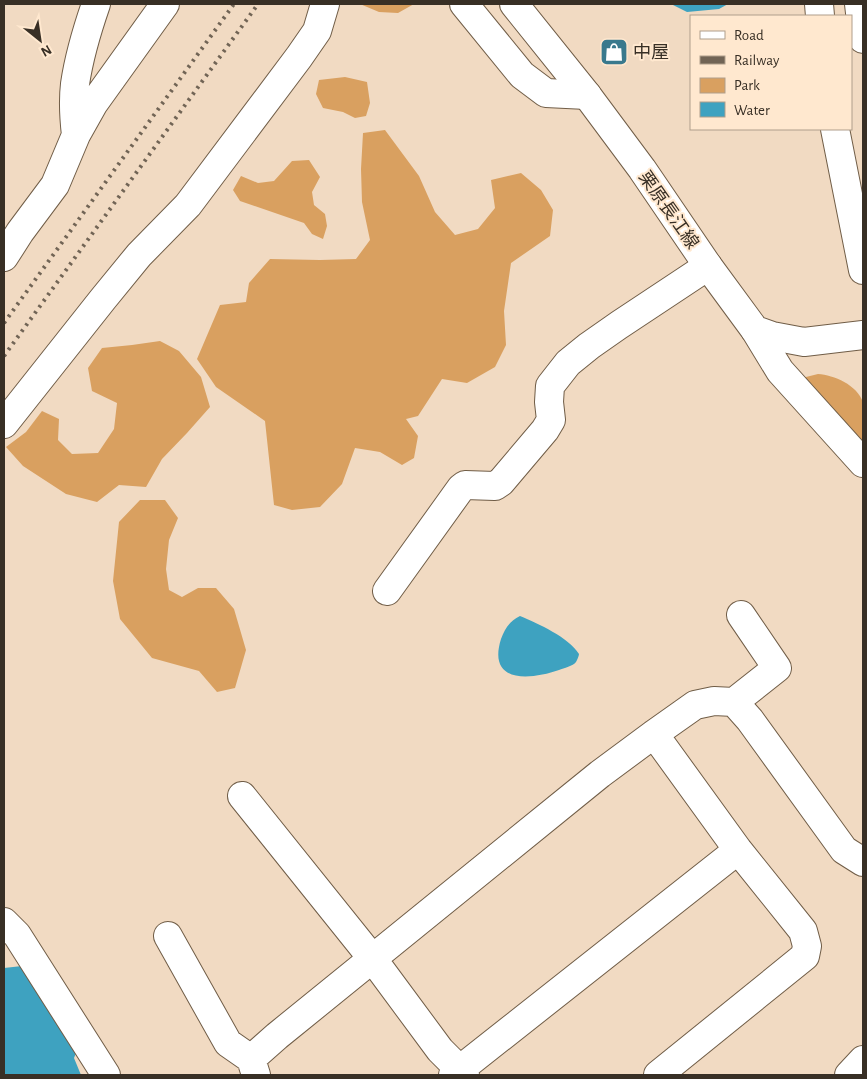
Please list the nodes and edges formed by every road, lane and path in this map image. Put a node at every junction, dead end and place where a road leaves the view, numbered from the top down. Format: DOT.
graph roads {
  1 [pos="96,4"];
  2 [pos="165,4"];
  3 [pos="325,4"];
  4 [pos="464,4"];
  5 [pos="514,4"];
  6 [pos="859,4"];
  7 [pos="863,39"];
  8 [pos="587,95"];
  9 [pos="835,130"];
  10 [pos="76,135"];
  11 [pos="4,257"];
  12 [pos="708,266"];
  13 [pos="863,270"];
  14 [pos="755,330"];
  15 [pos="863,335"];
  16 [pos="4,424"];
  17 [pos="863,464"];
  18 [pos="387,591"];
  19 [pos="741,615"];
  20 [pos="734,702"];
  21 [pos="654,734"];
  22 [pos="242,796"];
  23 [pos="738,850"];
  24 [pos="863,862"];
  25 [pos="4,922"];
  26 [pos="168,936"];
  27 [pos="372,958"];
  28 [pos="863,1060"];
  29 [pos="254,1067"];
  30 [pos="459,1073"];
  31 [pos="106,1075"];
  32 [pos="658,1075"];
  33 [pos="849,1075"];
  1 -- 10 [label="main road"];
  2 -- 10 [label="main road"];
  3 -- 16 [label="main road"];
  4 -- 8 [label="main road"];
  5 -- 8 [label="main road, 栗原長江線"];
  6 -- 7 [label="main road"];
  8 -- 12 [label="main road, 栗原長江線"];
  9 -- 13 [label="main road"];
  10 -- 11 [label="main road"];
  12 -- 14 [label="main road, 栗原長江線"];
  12 -- 18 [label="main road"];
  14 -- 15 [label="main road"];
  14 -- 17 [label="main road, 栗原長江線"];
  19 -- 20 [label="main road"];
  20 -- 21 [label="main road"];
  20 -- 24 [label="main road"];
  21 -- 23 [label="main road"];
  21 -- 27 [label="main road"];
  22 -- 27 [label="main road"];
  23 -- 30 [label="main road"];
  23 -- 32 [label="main road"];
  25 -- 31 [label="main road"];
  26 -- 29 [label="main road"];
  27 -- 29 [label="main road"];
  27 -- 30 [label="main road"];
  28 -- 33 [label="main road"];
}
